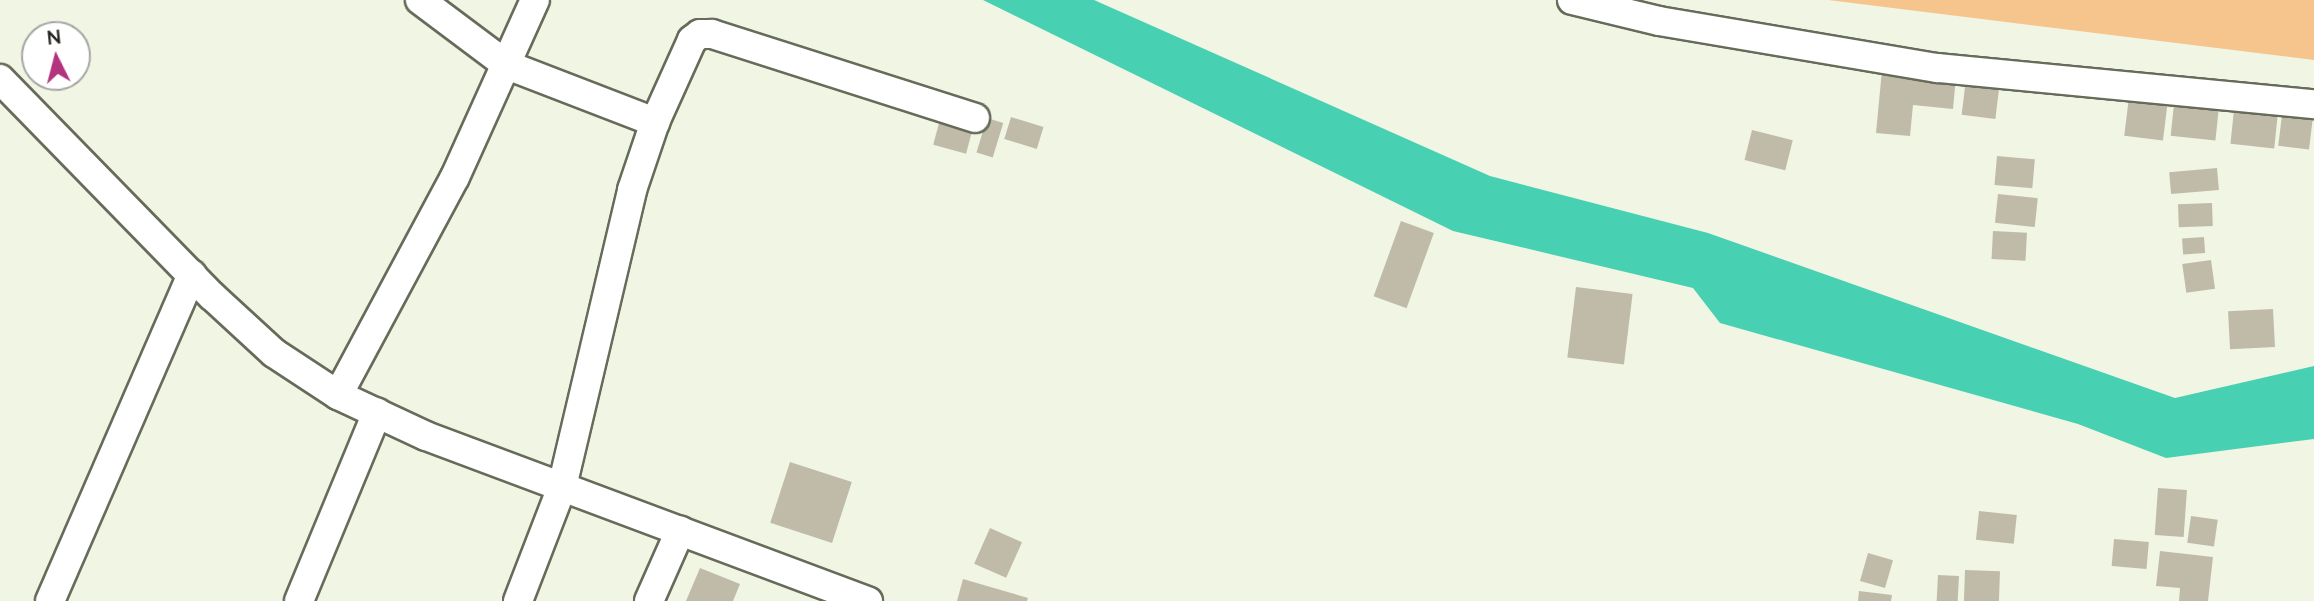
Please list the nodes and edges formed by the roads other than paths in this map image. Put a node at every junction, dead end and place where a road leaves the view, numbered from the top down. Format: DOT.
graph roads {
  1 [pos="420,0"];
  2 [pos="535,0"];
  3 [pos="1572,0"];
  4 [pos="508,65"];
  5 [pos="5,85"];
  6 [pos="2314,104"];
  7 [pos="0,117"];
  8 [pos="975,118"];
  9 [pos="655,122"];
  10 [pos="192,275"];
  11 [pos="338,395"];
  12 [pos="377,413"];
  13 [pos="562,487"];
  14 [pos="680,531"];
  15 [pos="851,598"];
  16 [pos="50,601"];
  17 [pos="299,601"];
  18 [pos="518,601"];
  19 [pos="649,601"];
  1 -- 4 [label="street"];
  2 -- 4 [label="street"];
  3 -- 6 [label="street"];
  4 -- 9 [label="street"];
  4 -- 11 [label="street"];
  5 -- 7 [label="street"];
  5 -- 10 [label="street"];
  8 -- 9 [label="street"];
  9 -- 13 [label="street"];
  10 -- 11 [label="street"];
  10 -- 16 [label="street"];
  11 -- 12 [label="street"];
  12 -- 13 [label="street"];
  12 -- 17 [label="street"];
  13 -- 14 [label="street"];
  13 -- 18 [label="street"];
  14 -- 15 [label="street"];
  14 -- 19 [label="street"];
}
